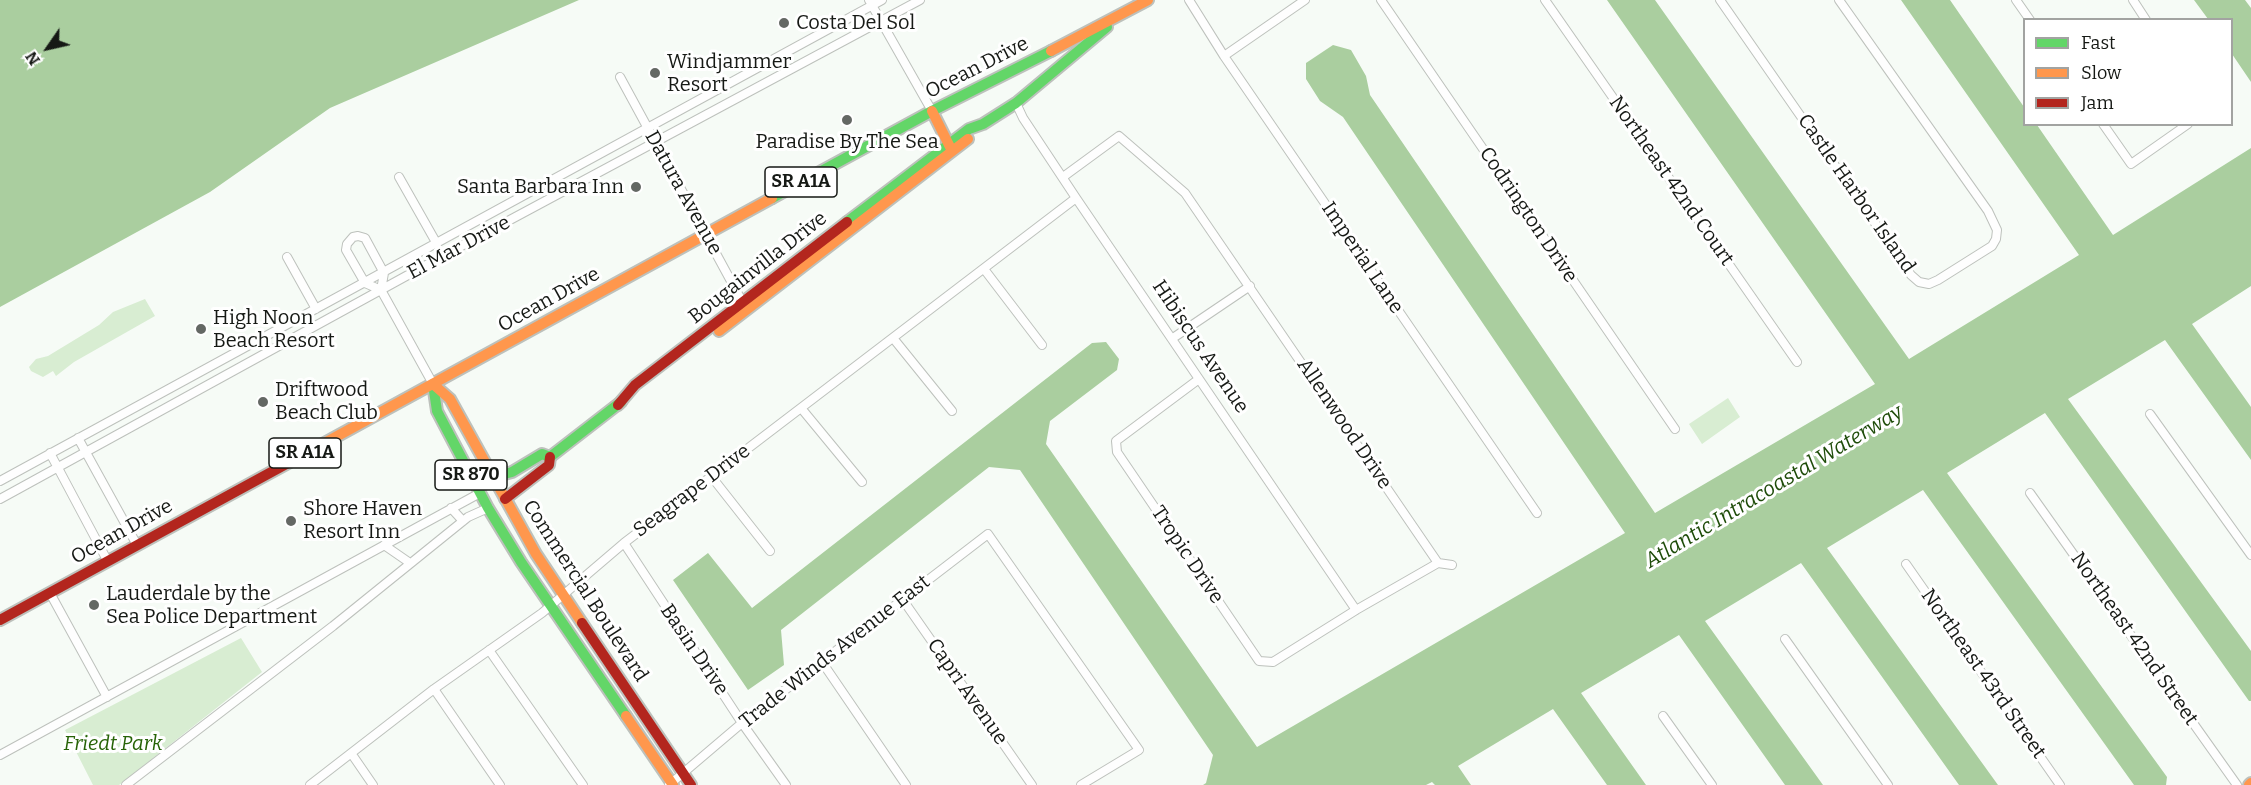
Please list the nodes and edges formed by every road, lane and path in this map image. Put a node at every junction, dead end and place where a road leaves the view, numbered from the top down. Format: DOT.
graph roads {
  1 [pos="882,0"];
  2 [pos="920,0"];
  3 [pos="1148,0"];
  4 [pos="1189,0"];
  5 [pos="1305,0"];
  6 [pos="1381,0"];
  7 [pos="1545,0"];
  8 [pos="1720,0"];
  9 [pos="1839,0"];
  10 [pos="2016,0"];
  11 [pos="2133,0"];
  12 [pos="871,3"];
  13 [pos="1119,18"];
  14 [pos="2029,18"];
  15 [pos="2145,18"];
  16 [pos="881,21"];
  17 [pos="1224,56"];
  18 [pos="620,77"];
  19 [pos="1016,103"];
  20 [pos="933,111"];
  21 [pos="2104,126"];
  22 [pos="2185,126"];
  23 [pos="940,127"];
  24 [pos="647,128"];
  25 [pos="656,143"];
  26 [pos="951,148"];
  27 [pos="930,159"];
  28 [pos="399,177"];
  29 [pos="1063,177"];
  30 [pos="1076,198"];
  31 [pos="706,235"];
  32 [pos="437,244"];
  33 [pos="287,257"];
  34 [pos="984,269"];
  35 [pos="384,273"];
  36 [pos="365,283"];
  37 [pos="1250,286"];
  38 [pos="381,290"];
  39 [pos="745,305"];
  40 [pos="316,309"];
  41 [pos="893,338"];
  42 [pos="1173,338"];
  43 [pos="1042,345"];
  44 [pos="218,362"];
  45 [pos="1797,362"];
  46 [pos="226,376"];
  47 [pos="1199,379"];
  48 [pos="433,384"];
  49 [pos="801,408"];
  50 [pos="952,411"];
  51 [pos="2150,414"];
  52 [pos="1675,429"];
  53 [pos="78,438"];
  54 [pos="86,452"];
  55 [pos="50,453"];
  56 [pos="550,457"];
  57 [pos="57,467"];
  58 [pos="493,477"];
  59 [pos="711,477"];
  60 [pos="0,481"];
  61 [pos="862,482"];
  62 [pos="480,493"];
  63 [pos="2030,493"];
  64 [pos="0,499"];
  65 [pos="505,499"];
  66 [pos="451,508"];
  67 [pos="488,508"];
  68 [pos="1537,513"];
  69 [pos="463,521"];
  70 [pos="624,543"];
  71 [pos="137,545"];
  72 [pos="384,545"];
  73 [pos="770,552"];
  74 [pos="2251,555"];
  75 [pos="107,560"];
  76 [pos="1438,562"];
  77 [pos="410,563"];
  78 [pos="1906,564"];
  79 [pos="1452,565"];
  80 [pos="50,592"];
  81 [pos="562,594"];
  82 [pos="903,600"];
  83 [pos="550,606"];
  84 [pos="1356,610"];
  85 [pos="0,620"];
  86 [pos="1785,639"];
  87 [pos="489,650"];
  88 [pos="822,662"];
  89 [pos="434,688"];
  90 [pos="107,697"];
  91 [pos="1663,716"];
  92 [pos="742,723"];
  93 [pos="351,753"];
  94 [pos="0,755"];
  95 [pos="683,772"];
  96 [pos="671,784"];
  97 [pos="126,785"];
  98 [pos="310,785"];
  99 [pos="373,785"];
  100 [pos="500,785"];
  101 [pos="583,785"];
  102 [pos="691,785"];
  103 [pos="786,785"];
  104 [pos="906,785"];
  105 [pos="1032,785"];
  106 [pos="1082,785"];
  107 [pos="1712,785"];
  108 [pos="1888,785"];
  109 [pos="2060,785"];
  110 [pos="2237,785"];
  1 -- 12 [label="street, El Mar Drive"];
  2 -- 16 [label="street, El Mar Drive"];
  3 -- 13 [label="main road, SR A1A"];
  4 -- 17 [label="street, Imperial Lane"];
  5 -- 17 [label="street"];
  6 -- 52 [label="street, Codrington Drive"];
  7 -- 45 [label="street, Northeast 42nd Court"];
  8 -- 9 [label="street, Castle Harbor Island"];
  10 -- 14 [label="street"];
  11 -- 15 [label="street"];
  12 -- 16 [label="street"];
  12 -- 24 [label="street, El Mar Drive"];
  13 -- 19 [label="main road, Bougainvilla Drive"];
  13 -- 20 [label="main road, Ocean Drive / SR A1A"];
  16 -- 20 [label="street"];
  16 -- 25 [label="street, El Mar Drive"];
  17 -- 68 [label="street, Imperial Lane"];
  18 -- 24 [label="street, Datura Avenue"];
  19 -- 26 [label="main road, Bougainvilla Drive"];
  19 -- 29 [label="street, Hibiscus Avenue"];
  20 -- 23 [label="main road"];
  20 -- 31 [label="main road, Ocean Drive / SR A1A"];
  21 -- 22 [label="street"];
  23 -- 26 [label="main road"];
  23 -- 27 [label="main road"];
  24 -- 25 [label="street, Datura Avenue"];
  24 -- 32 [label="street, El Mar Drive"];
  25 -- 31 [label="street, Datura Avenue"];
  25 -- 38 [label="street, El Mar Drive"];
  26 -- 27 [label="main road, Bougainvilla Drive"];
  26 -- 39 [label="main road, Bougainvilla Drive"];
  27 -- 39 [label="main road, Bougainvilla Drive"];
  28 -- 32 [label="street"];
  29 -- 30 [label="street, Hibiscus Avenue"];
  29 -- 37 [label="street, Allenwood Drive"];
  30 -- 34 [label="street, Seagrape Drive"];
  30 -- 42 [label="street, Hibiscus Avenue"];
  31 -- 39 [label="street, Datura Avenue"];
  31 -- 48 [label="main road, Ocean Drive / SR A1A"];
  32 -- 35 [label="street, El Mar Drive"];
  33 -- 40 [label="street"];
  34 -- 41 [label="street, Seagrape Drive"];
  34 -- 43 [label="street"];
  35 -- 36 [label="street, El Mar Drive"];
  35 -- 36 [label="street"];
  35 -- 38 [label="street"];
  36 -- 38 [label="street"];
  36 -- 40 [label="street, El Mar Drive"];
  37 -- 42 [label="street"];
  37 -- 76 [label="street, Allenwood Drive"];
  38 -- 46 [label="street, El Mar Drive"];
  38 -- 48 [label="street, Commercial Boulevard"];
  39 -- 56 [label="main road, Bougainvilla Drive"];
  40 -- 44 [label="street, El Mar Drive"];
  41 -- 49 [label="street, Seagrape Drive"];
  41 -- 50 [label="street"];
  42 -- 47 [label="street, Hibiscus Avenue"];
  44 -- 46 [label="street"];
  44 -- 53 [label="street, El Mar Drive"];
  46 -- 54 [label="street, El Mar Drive"];
  47 -- 84 [label="street, Hibiscus Avenue"];
  47 -- 84 [label="street, Tropic Drive"];
  48 -- 58 [label="main road, Commercial Boulevard / SR 870"];
  48 -- 62 [label="main road, Commercial Boulevard / SR 870"];
  48 -- 71 [label="main road, Ocean Drive / SR A1A"];
  49 -- 59 [label="street, Seagrape Drive"];
  49 -- 61 [label="street"];
  51 -- 74 [label="street"];
  53 -- 54 [label="street"];
  53 -- 55 [label="street, El Mar Drive"];
  54 -- 57 [label="street, El Mar Drive"];
  54 -- 71 [label="street"];
  55 -- 57 [label="street"];
  55 -- 60 [label="street, El Mar Drive"];
  56 -- 58 [label="main road, Bougainvilla Drive"];
  56 -- 65 [label="main road"];
  57 -- 64 [label="street, El Mar Drive"];
  57 -- 75 [label="street"];
  58 -- 65 [label="main road, Commercial Boulevard / SR 870"];
  59 -- 70 [label="street, Seagrape Drive"];
  59 -- 73 [label="street"];
  62 -- 65 [label="main road"];
  62 -- 66 [label="street"];
  62 -- 67 [label="main road, Commercial Boulevard / SR 870"];
  63 -- 110 [label="street, Northeast 42nd Street"];
  65 -- 81 [label="main road, Commercial Boulevard / SR 870"];
  66 -- 69 [label="street"];
  66 -- 72 [label="street"];
  67 -- 69 [label="street"];
  67 -- 83 [label="main road, Commercial Boulevard / SR 870"];
  69 -- 77 [label="street"];
  70 -- 81 [label="street, Seagrape Drive"];
  70 -- 92 [label="street, Basin Drive"];
  71 -- 75 [label="main road, Ocean Drive / SR A1A"];
  72 -- 77 [label="street"];
  72 -- 90 [label="street"];
  75 -- 80 [label="main road, Ocean Drive / SR A1A"];
  76 -- 79 [label="street"];
  76 -- 84 [label="street"];
  77 -- 97 [label="street"];
  78 -- 109 [label="street, Northeast 43rd Street"];
  80 -- 85 [label="main road, Ocean Drive / SR A1A"];
  80 -- 90 [label="street"];
  81 -- 83 [label="street, Seagrape Drive"];
  81 -- 95 [label="main road, Commercial Boulevard / SR 870"];
  82 -- 88 [label="street, Trade Winds Avenue East"];
  82 -- 105 [label="street, Capri Avenue"];
  82 -- 106 [label="street, Trade Winds Avenue East"];
  83 -- 87 [label="street, Seagrape Drive"];
  83 -- 96 [label="main road, Commercial Boulevard / SR 870"];
  86 -- 108 [label="street"];
  87 -- 89 [label="street, Seagrape Drive"];
  87 -- 101 [label="street"];
  88 -- 92 [label="street, Trade Winds Avenue East"];
  88 -- 104 [label="street"];
  89 -- 93 [label="street, Seagrape Drive"];
  89 -- 100 [label="street"];
  90 -- 94 [label="street"];
  91 -- 107 [label="street"];
  92 -- 95 [label="street, Trade Winds Avenue East"];
  92 -- 103 [label="street, Basin Drive"];
  93 -- 98 [label="street, Seagrape Drive"];
  93 -- 99 [label="street"];
  95 -- 96 [label="street, Trade Winds Avenue East"];
  95 -- 102 [label="main road, Commercial Boulevard / SR 870"];
}
